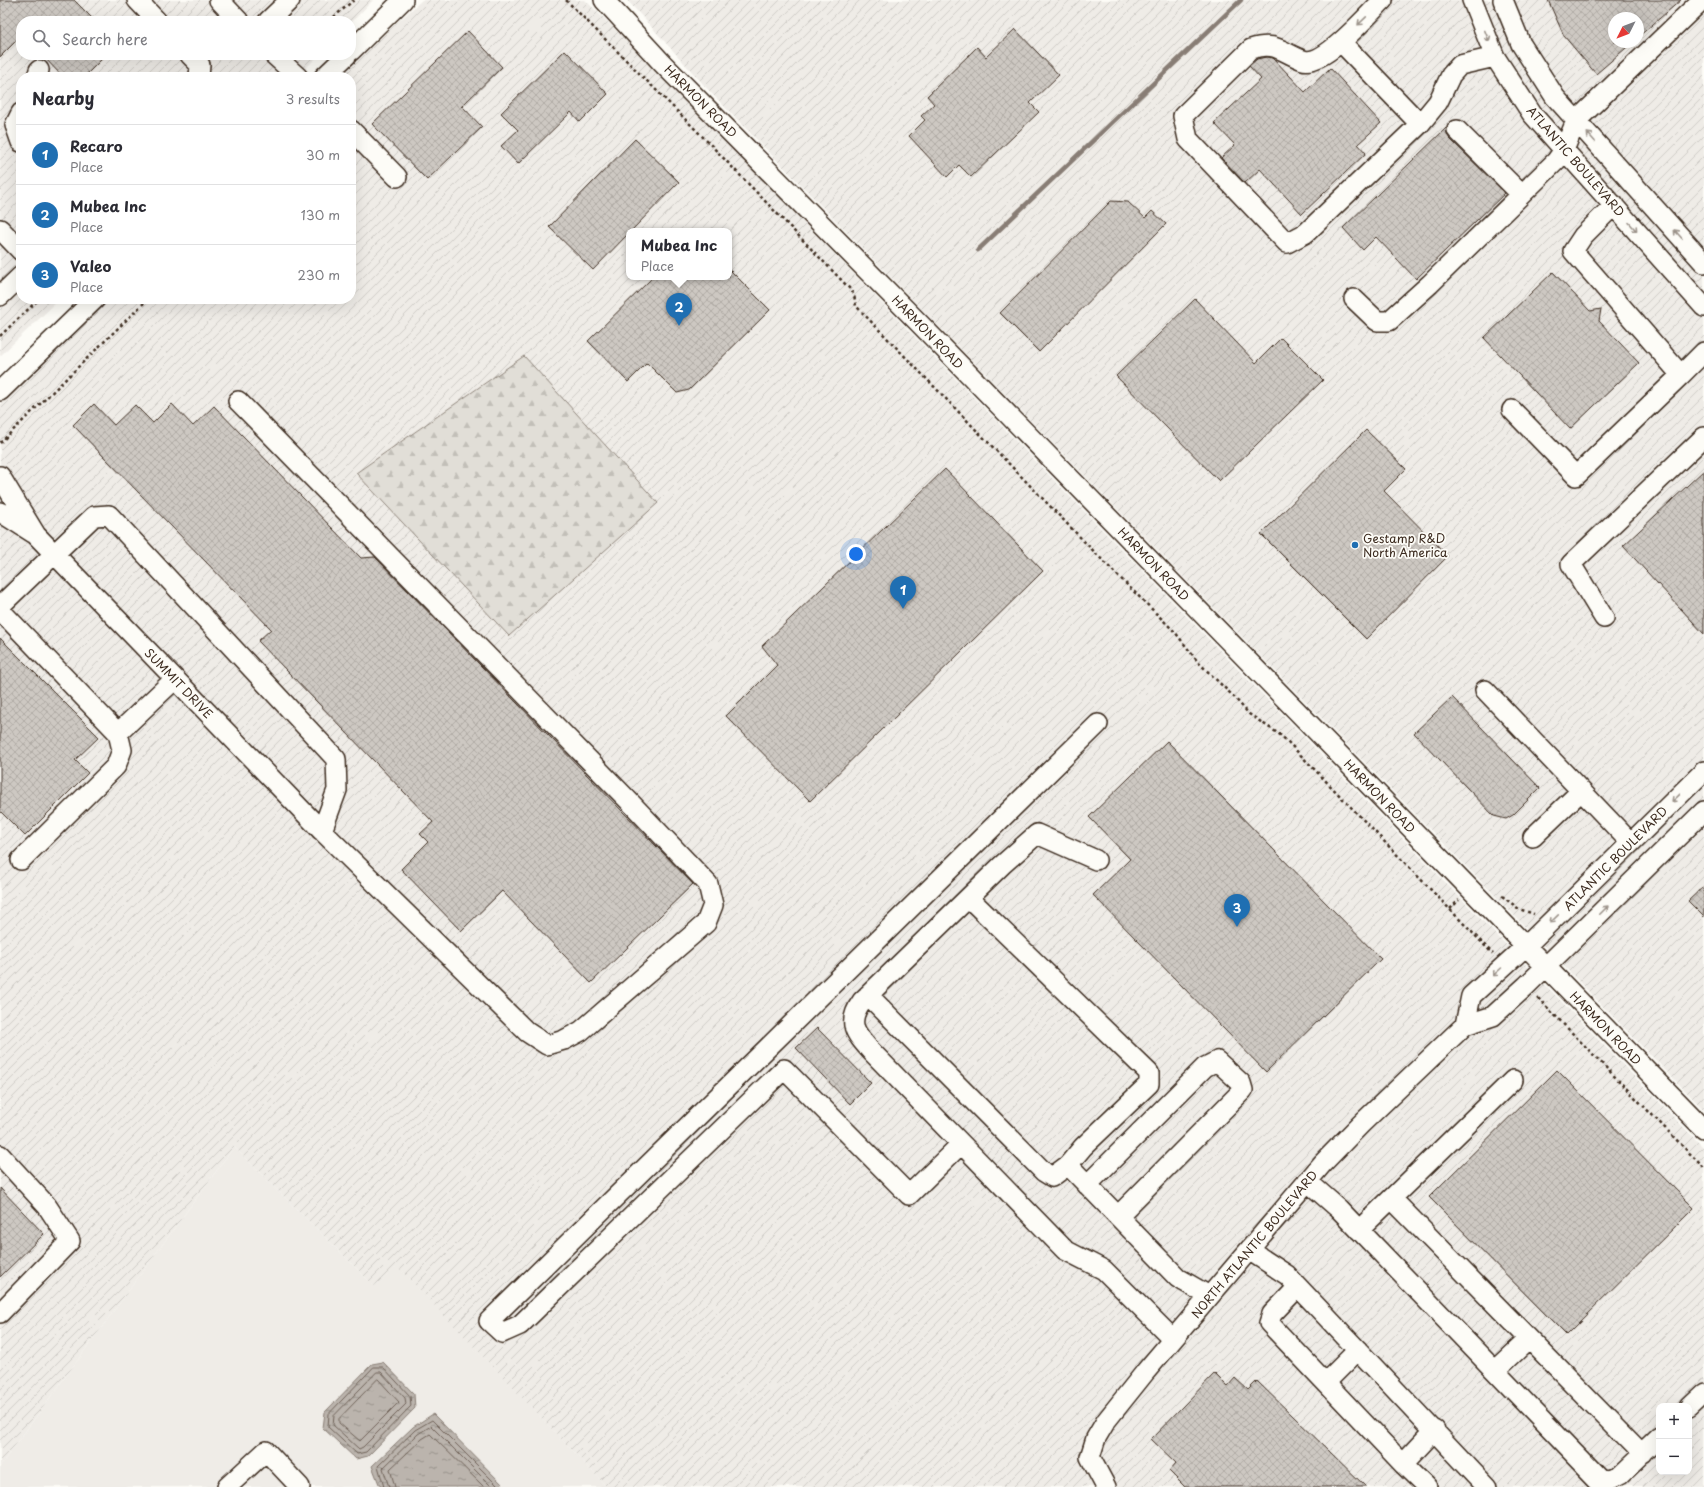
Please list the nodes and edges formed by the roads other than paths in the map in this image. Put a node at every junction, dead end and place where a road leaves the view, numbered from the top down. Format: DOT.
graph roads {
  1 [pos="136,0"];
  2 [pos="219,0"];
  3 [pos="290,0"];
  4 [pos="403,0"];
  5 [pos="604,0"];
  6 [pos="1383,0"];
  7 [pos="1472,0"];
  8 [pos="1503,0"];
  9 [pos="1702,0"];
  10 [pos="152,16"];
  11 [pos="234,16"];
  12 [pos="273,16"];
  13 [pos="1341,42"];
  14 [pos="356,46"];
  15 [pos="1495,57"];
  16 [pos="195,60"];
  17 [pos="279,60"];
  18 [pos="342,60"];
  19 [pos="199,72"];
  20 [pos="293,72"];
  21 [pos="329,72"];
  22 [pos="1576,121"];
  23 [pos="1420,124"];
  24 [pos="1457,130"];
  25 [pos="356,135"];
  26 [pos="1564,150"];
  27 [pos="397,178"];
  28 [pos="1521,194"];
  29 [pos="1614,205"];
  30 [pos="0,229"];
  31 [pos="16,246"];
  32 [pos="1704,263"];
  33 [pos="16,281"];
  34 [pos="0,296"];
  35 [pos="1354,299"];
  36 [pos="90,304"];
  37 [pos="1704,307"];
  38 [pos="1704,352"];
  39 [pos="1681,375"];
  40 [pos="0,391"];
  41 [pos="238,401"];
  42 [pos="1512,410"];
  43 [pos="1704,437"];
  44 [pos="0,476"];
  45 [pos="0,512"];
  46 [pos="36,535"];
  47 [pos="55,554"];
  48 [pos="0,606"];
  49 [pos="0,610"];
  50 [pos="1604,618"];
  51 [pos="176,679"];
  52 [pos="1485,690"];
  53 [pos="1098,724"];
  54 [pos="118,733"];
  55 [pos="1704,771"];
  56 [pos="1581,791"];
  57 [pos="1704,812"];
  58 [pos="1659,815"];
  59 [pos="322,831"];
  60 [pos="1679,836"];
  61 [pos="1533,837"];
  62 [pos="1631,843"];
  63 [pos="20,860"];
  64 [pos="1096,860"];
  65 [pos="969,898"];
  66 [pos="1526,946"];
  67 [pos="1546,967"];
  68 [pos="868,995"];
  69 [pos="1465,1025"];
  70 [pos="1513,1080"];
  71 [pos="1704,1129"];
  72 [pos="961,1144"];
  73 [pos="0,1155"];
  74 [pos="1068,1166"];
  75 [pos="1307,1181"];
  76 [pos="1087,1185"];
  77 [pos="1392,1199"];
  78 [pos="1118,1216"];
  79 [pos="1359,1230"];
  80 [pos="1249,1250"];
  81 [pos="1298,1287"];
  82 [pos="1209,1296"];
  83 [pos="0,1313"];
  84 [pos="1173,1339"];
  85 [pos="1529,1339"];
  86 [pos="1358,1350"];
  87 [pos="1495,1371"];
  88 [pos="1326,1382"];
  89 [pos="1704,1393"];
  90 [pos="1692,1404"];
  91 [pos="1435,1430"];
  92 [pos="1657,1439"];
  93 [pos="1642,1454"];
  94 [pos="1403,1464"];
  95 [pos="227,1487"];
  96 [pos="300,1487"];
  97 [pos="1106,1487"];
  98 [pos="1427,1487"];
  99 [pos="1487,1487"];
  1 -- 10 [label="street"];
  2 -- 11 [label="street"];
  3 -- 12 [label="street"];
  4 -- 14 [label="street"];
  5 -- 66 [label="street, HARMON ROAD"];
  6 -- 13 [label="street, one-way"];
  7 -- 15 [label="street, ATLANTIC BOULEVARD, one-way"];
  8 -- 22 [label="street"];
  9 -- 22 [label="street"];
  13 -- 23 [label="street"];
  13 -- 23 [label="street"];
  15 -- 23 [label="street"];
  15 -- 26 [label="street, ATLANTIC BOULEVARD"];
  16 -- 19 [label="street"];
  17 -- 20 [label="street"];
  18 -- 21 [label="street"];
  22 -- 26 [label="street"];
  32 -- 22 [label="street, one-way"];
  24 -- 28 [label="street"];
  25 -- 27 [label="street"];
  26 -- 28 [label="street"];
  26 -- 29 [label="street, ATLANTIC BOULEVARD"];
  28 -- 35 [label="street"];
  29 -- 37 [label="street, ATLANTIC BOULEVARD, one-way"];
  29 -- 39 [label="street"];
  30 -- 31 [label="street"];
  33 -- 34 [label="street"];
  36 -- 40 [label="street"];
  38 -- 39 [label="street"];
  39 -- 42 [label="street"];
  41 -- 59 [label="street, SUMMIT DRIVE"];
  43 -- 50 [label="street"];
  44 -- 46 [label="street, SUMMIT DRIVE"];
  45 -- 46 [label="street, SUMMIT DRIVE"];
  46 -- 47 [label="street, SUMMIT DRIVE"];
  47 -- 48 [label="street"];
  47 -- 51 [label="street, SUMMIT DRIVE"];
  47 -- 59 [label="street"];
  49 -- 54 [label="street"];
  51 -- 54 [label="street"];
  51 -- 59 [label="street, SUMMIT DRIVE"];
  52 -- 56 [label="street"];
  53 -- 72 [label="street"];
  54 -- 63 [label="street"];
  55 -- 58 [label="street, ATLANTIC BOULEVARD, one-way"];
  56 -- 61 [label="street"];
  56 -- 62 [label="street"];
  57 -- 60 [label="street"];
  58 -- 60 [label="street"];
  58 -- 62 [label="street, ATLANTIC BOULEVARD"];
  67 -- 60 [label="street, one-way"];
  62 -- 66 [label="street, ATLANTIC BOULEVARD, one-way"];
  64 -- 65 [label="street"];
  65 -- 68 [label="street"];
  65 -- 74 [label="street"];
  66 -- 67 [label="street, HARMON ROAD"];
  66 -- 69 [label="street, one-way"];
  67 -- 69 [label="street, NORTH ATLANTIC BOULEVARD"];
  67 -- 71 [label="street, HARMON ROAD"];
  68 -- 72 [label="street"];
  68 -- 74 [label="street"];
  69 -- 75 [label="street, NORTH ATLANTIC BOULEVARD"];
  70 -- 77 [label="street"];
  72 -- 84 [label="street"];
  73 -- 83 [label="street"];
  74 -- 76 [label="street"];
  75 -- 79 [label="street"];
  75 -- 80 [label="street, NORTH ATLANTIC BOULEVARD"];
  76 -- 78 [label="street"];
  76 -- 78 [label="street"];
  77 -- 79 [label="street"];
  77 -- 85 [label="street"];
  78 -- 82 [label="street"];
  79 -- 87 [label="street"];
  80 -- 81 [label="street"];
  80 -- 82 [label="street, NORTH ATLANTIC BOULEVARD"];
  81 -- 86 [label="street"];
  81 -- 88 [label="street"];
  82 -- 84 [label="street, NORTH ATLANTIC BOULEVARD"];
  84 -- 97 [label="street, NORTH ATLANTIC BOULEVARD"];
  85 -- 87 [label="street"];
  85 -- 93 [label="street"];
  86 -- 88 [label="street"];
  86 -- 91 [label="street"];
  87 -- 93 [label="street"];
  88 -- 94 [label="street"];
  89 -- 90 [label="street"];
  91 -- 94 [label="street"];
  91 -- 99 [label="street"];
  92 -- 93 [label="street"];
  94 -- 98 [label="street"];
  95 -- 96 [label="street"];
}
